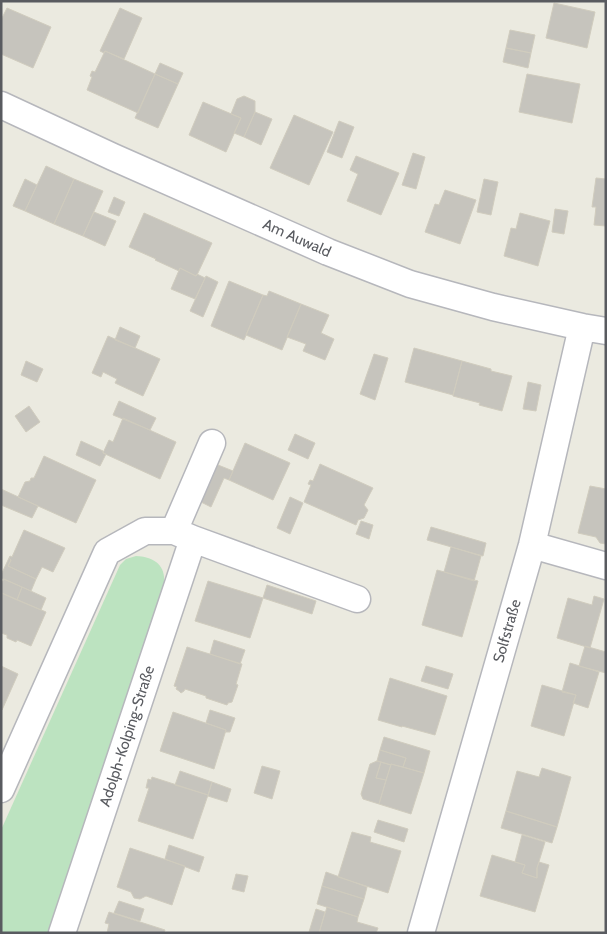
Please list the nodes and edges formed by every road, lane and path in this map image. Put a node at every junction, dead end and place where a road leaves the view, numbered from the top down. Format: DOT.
graph roads {
  1 [pos="1,105"];
  2 [pos="594,329"];
  3 [pos="212,443"];
  4 [pos="183,535"];
  5 [pos="532,545"];
  6 [pos="606,566"];
  7 [pos="357,599"];
  8 [pos="1,789"];
  9 [pos="62,933"];
  10 [pos="421,933"];
  1 -- 2 [label="street, Am Auwald"];
  2 -- 5 [label="street, Solfstraße"];
  3 -- 4 [label="street, Adolph-Kolping-Straße"];
  4 -- 7 [label="street"];
  4 -- 8 [label="street"];
  4 -- 9 [label="street, Adolph-Kolping-Straße"];
  5 -- 6 [label="street"];
  5 -- 10 [label="street, Solfstraße"];
}
